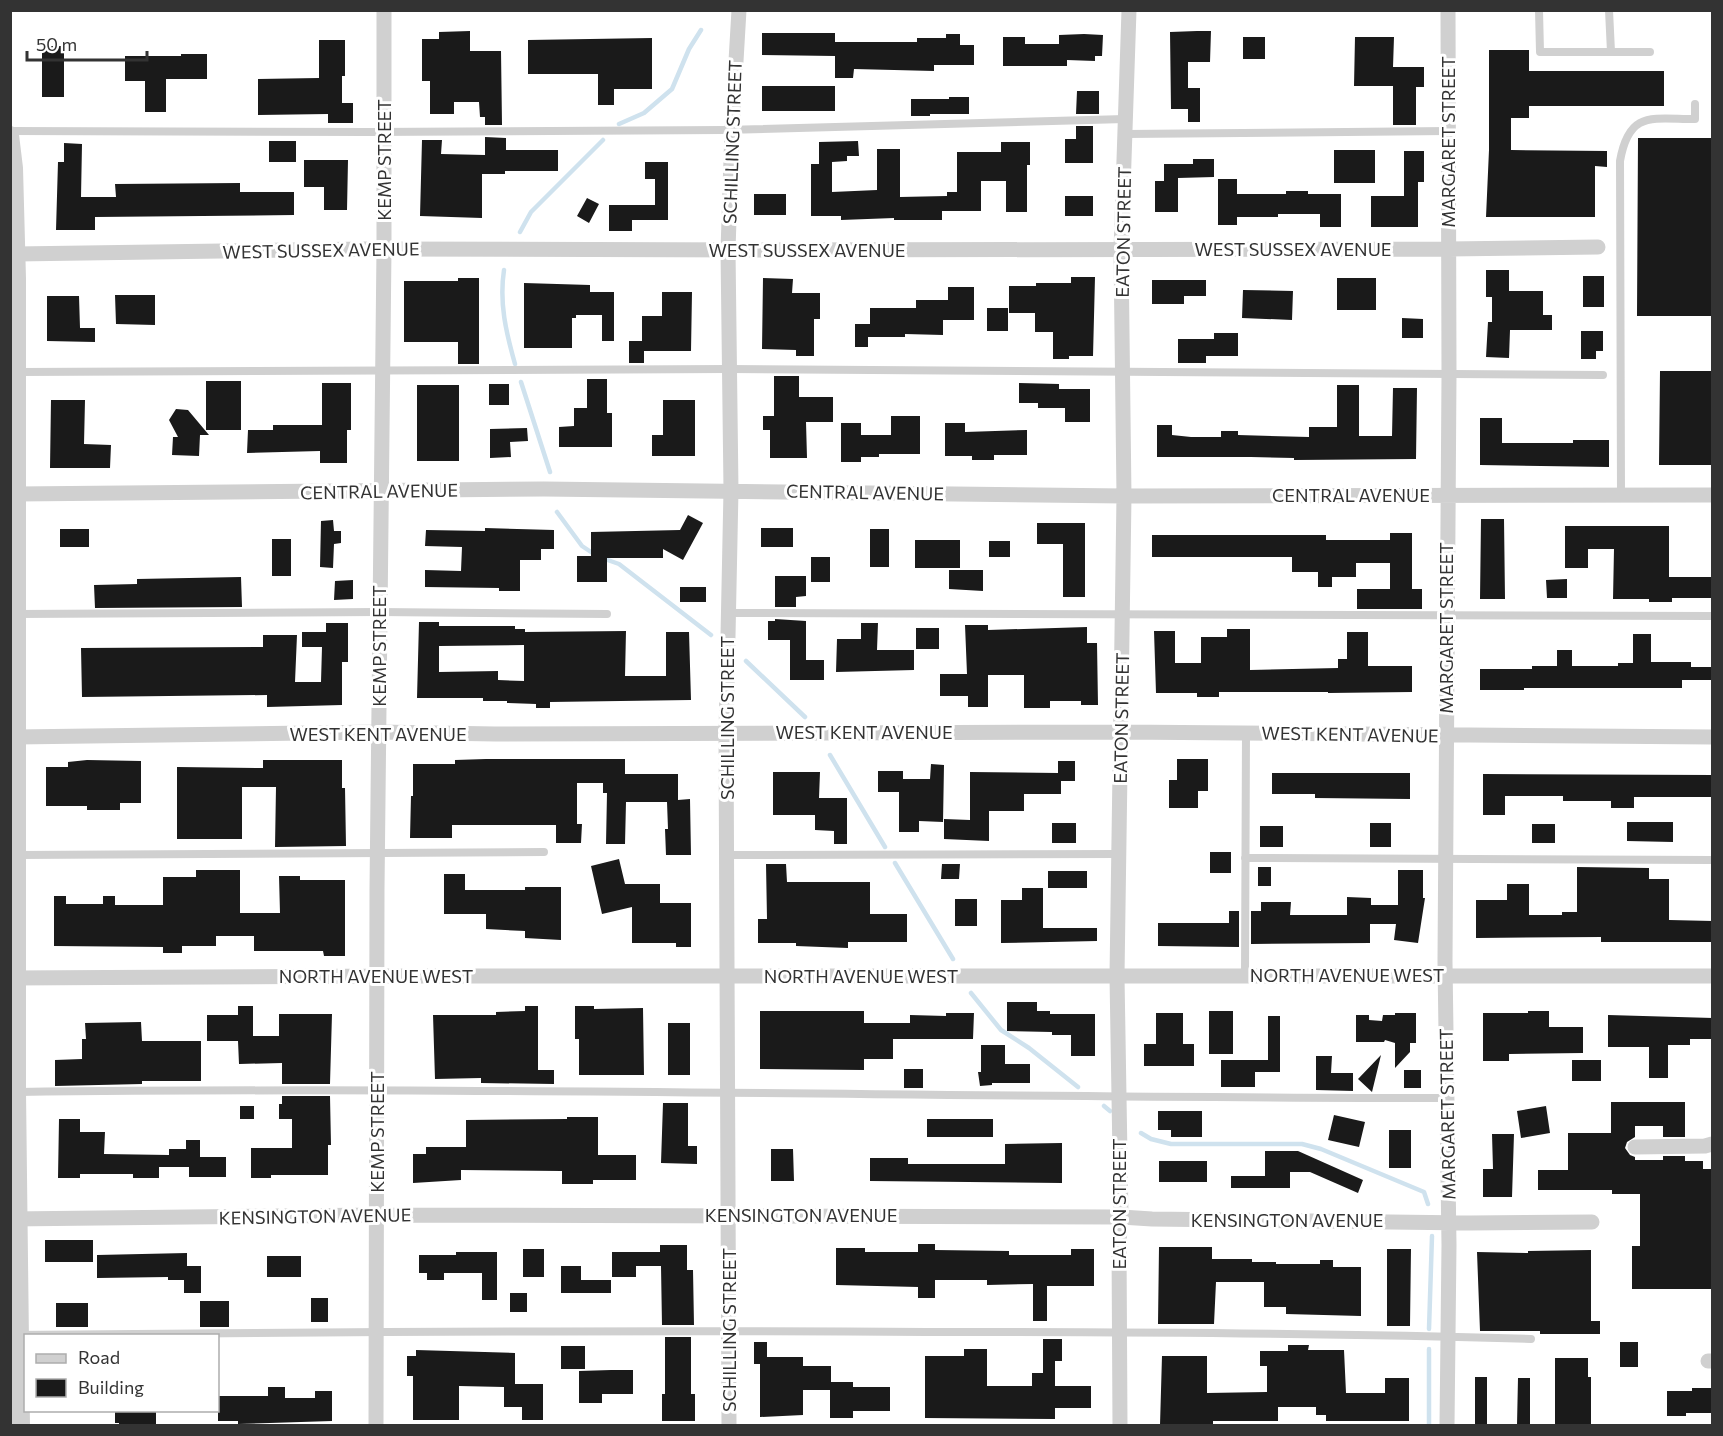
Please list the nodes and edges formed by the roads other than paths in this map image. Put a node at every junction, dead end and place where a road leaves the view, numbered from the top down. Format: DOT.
graph roads {
  1 [pos="384,10"];
  2 [pos="739,10"];
  3 [pos="1128,10"];
  4 [pos="1448,10"];
  5 [pos="1539,10"];
  6 [pos="1609,10"];
  7 [pos="1611,51"];
  8 [pos="1650,52"];
  9 [pos="1695,105"];
  10 [pos="1125,127"];
  11 [pos="732,129"];
  12 [pos="384,131"];
  13 [pos="1448,131"];
  14 [pos="10,133"];
  15 [pos="1598,247"];
  16 [pos="384,249"];
  17 [pos="1448,249"];
  18 [pos="728,250"];
  19 [pos="1121,250"];
  20 [pos="16,254"];
  21 [pos="729,369"];
  22 [pos="382,371"];
  23 [pos="17,372"];
  24 [pos="1123,372"];
  25 [pos="1449,375"];
  26 [pos="1603,375"];
  27 [pos="731,490"];
  28 [pos="380,492"];
  29 [pos="17,494"];
  30 [pos="1447,495"];
  31 [pos="1621,495"];
  32 [pos="1713,495"];
  33 [pos="1124,496"];
  34 [pos="379,612"];
  35 [pos="728,613"];
  36 [pos="16,614"];
  37 [pos="607,614"];
  38 [pos="1123,615"];
  39 [pos="1446,616"];
  40 [pos="1713,616"];
  41 [pos="379,732"];
  42 [pos="1121,732"];
  43 [pos="726,733"];
  44 [pos="1246,733"];
  45 [pos="1447,736"];
  46 [pos="16,737"];
  47 [pos="1713,737"];
  48 [pos="14,813"];
  49 [pos="544,852"];
  50 [pos="378,853"];
  51 [pos="1119,854"];
  52 [pos="18,855"];
  53 [pos="726,855"];
  54 [pos="1245,858"];
  55 [pos="1446,859"];
  56 [pos="1713,860"];
  57 [pos="1445,975"];
  58 [pos="378,976"];
  59 [pos="727,976"];
  60 [pos="1117,976"];
  61 [pos="1245,976"];
  62 [pos="1713,976"];
  63 [pos="14,978"];
  64 [pos="377,1091"];
  65 [pos="728,1091"];
  66 [pos="14,1093"];
  67 [pos="1119,1095"];
  68 [pos="1445,1098"];
  69 [pos="1713,1144"];
  70 [pos="1635,1147"];
  71 [pos="729,1214"];
  72 [pos="376,1215"];
  73 [pos="1121,1217"];
  74 [pos="15,1219"];
  75 [pos="1448,1222"];
  76 [pos="1592,1222"];
  77 [pos="376,1331"];
  78 [pos="729,1331"];
  79 [pos="1119,1332"];
  80 [pos="106,1334"];
  81 [pos="16,1335"];
  82 [pos="1449,1336"];
  83 [pos="1531,1339"];
  84 [pos="21,1425"];
  85 [pos="376,1425"];
  86 [pos="729,1425"];
  87 [pos="1120,1425"];
  88 [pos="1447,1425"];
  1 -- 12 [label="street, KEMP STREET"];
  2 -- 11 [label="street, SCHILLING STREET"];
  3 -- 10 [label="street, EATON STREET"];
  4 -- 13 [label="street, MARGARET STREET"];
  5 -- 7 [label="lane"];
  6 -- 7 [label="lane"];
  7 -- 8 [label="lane"];
  9 -- 31 [label="lane"];
  10 -- 11 [label="lane"];
  10 -- 13 [label="lane"];
  10 -- 19 [label="street, EATON STREET"];
  11 -- 12 [label="lane"];
  11 -- 18 [label="street, SCHILLING STREET"];
  12 -- 14 [label="lane"];
  12 -- 16 [label="street, KEMP STREET"];
  13 -- 17 [label="street, MARGARET STREET"];
  14 -- 20 [label="street"];
  15 -- 17 [label="street, WEST SUSSEX AVENUE"];
  16 -- 18 [label="street, WEST SUSSEX AVENUE"];
  16 -- 20 [label="street, WEST SUSSEX AVENUE"];
  16 -- 22 [label="street, KEMP STREET"];
  17 -- 19 [label="street, WEST SUSSEX AVENUE"];
  17 -- 25 [label="street, MARGARET STREET"];
  18 -- 19 [label="street, WEST SUSSEX AVENUE"];
  18 -- 21 [label="street, SCHILLING STREET"];
  19 -- 24 [label="street, EATON STREET"];
  20 -- 23 [label="street"];
  21 -- 22 [label="lane"];
  21 -- 24 [label="lane"];
  21 -- 27 [label="street, SCHILLING STREET"];
  22 -- 23 [label="lane"];
  22 -- 28 [label="street, KEMP STREET"];
  23 -- 29 [label="street"];
  24 -- 25 [label="lane"];
  24 -- 33 [label="street, EATON STREET"];
  25 -- 26 [label="lane"];
  25 -- 30 [label="street, MARGARET STREET"];
  27 -- 28 [label="street, CENTRAL AVENUE"];
  27 -- 33 [label="street, CENTRAL AVENUE"];
  27 -- 35 [label="street, SCHILLING STREET"];
  28 -- 29 [label="street, CENTRAL AVENUE"];
  28 -- 34 [label="street, KEMP STREET"];
  29 -- 36 [label="street"];
  30 -- 31 [label="street, CENTRAL AVENUE"];
  30 -- 33 [label="street, CENTRAL AVENUE"];
  30 -- 39 [label="street, MARGARET STREET"];
  31 -- 32 [label="street, CENTRAL AVENUE"];
  33 -- 38 [label="street, EATON STREET"];
  34 -- 36 [label="lane"];
  34 -- 37 [label="lane"];
  34 -- 41 [label="street, KEMP STREET"];
  35 -- 38 [label="lane"];
  35 -- 43 [label="street, SCHILLING STREET"];
  36 -- 46 [label="street"];
  38 -- 39 [label="lane"];
  38 -- 42 [label="street, EATON STREET"];
  39 -- 40 [label="lane"];
  39 -- 45 [label="street, MARGARET STREET"];
  41 -- 43 [label="street, WEST KENT AVENUE"];
  41 -- 46 [label="street, WEST KENT AVENUE"];
  41 -- 50 [label="street, KEMP STREET"];
  42 -- 43 [label="street, WEST KENT AVENUE"];
  42 -- 44 [label="street, WEST KENT AVENUE"];
  42 -- 51 [label="street, EATON STREET"];
  43 -- 53 [label="street, SCHILLING STREET"];
  44 -- 45 [label="street, WEST KENT AVENUE"];
  44 -- 54 [label="lane"];
  45 -- 47 [label="street, WEST KENT AVENUE"];
  45 -- 55 [label="street, MARGARET STREET"];
  46 -- 48 [label="street"];
  48 -- 52 [label="street"];
  49 -- 50 [label="lane"];
  50 -- 52 [label="lane"];
  50 -- 58 [label="street, KEMP STREET"];
  51 -- 53 [label="lane"];
  51 -- 60 [label="street, EATON STREET"];
  52 -- 63 [label="street"];
  53 -- 59 [label="street, SCHILLING STREET"];
  54 -- 55 [label="lane"];
  54 -- 61 [label="lane"];
  55 -- 56 [label="lane"];
  55 -- 57 [label="street, MARGARET STREET"];
  57 -- 61 [label="street, NORTH AVENUE WEST"];
  57 -- 62 [label="street, NORTH AVENUE WEST"];
  57 -- 68 [label="street, MARGARET STREET"];
  58 -- 59 [label="street, NORTH AVENUE WEST"];
  58 -- 63 [label="street, NORTH AVENUE WEST"];
  58 -- 64 [label="street, KEMP STREET"];
  59 -- 60 [label="street, NORTH AVENUE WEST"];
  59 -- 65 [label="street, SCHILLING STREET"];
  60 -- 61 [label="street, NORTH AVENUE WEST"];
  60 -- 67 [label="street, EATON STREET"];
  63 -- 66 [label="street"];
  64 -- 65 [label="lane"];
  64 -- 66 [label="lane"];
  64 -- 72 [label="street, KEMP STREET"];
  65 -- 67 [label="lane"];
  65 -- 71 [label="street, SCHILLING STREET"];
  66 -- 74 [label="street"];
  67 -- 68 [label="lane"];
  67 -- 73 [label="street, EATON STREET"];
  68 -- 75 [label="street, MARGARET STREET"];
  69 -- 70 [label="street"];
  71 -- 72 [label="street, KENSINGTON AVENUE"];
  71 -- 73 [label="street, KENSINGTON AVENUE"];
  71 -- 78 [label="street, SCHILLING STREET"];
  72 -- 74 [label="street, KENSINGTON AVENUE"];
  72 -- 77 [label="street, KEMP STREET"];
  73 -- 75 [label="street, KENSINGTON AVENUE"];
  73 -- 79 [label="street, EATON STREET"];
  74 -- 81 [label="street"];
  75 -- 76 [label="street, KENSINGTON AVENUE"];
  75 -- 82 [label="street, MARGARET STREET"];
  77 -- 78 [label="lane"];
  77 -- 80 [label="lane"];
  77 -- 85 [label="street, KEMP STREET"];
  78 -- 79 [label="lane"];
  78 -- 86 [label="street, SCHILLING STREET"];
  79 -- 82 [label="lane"];
  79 -- 87 [label="street, EATON STREET"];
  81 -- 84 [label="street"];
  82 -- 83 [label="lane"];
  82 -- 88 [label="street, MARGARET STREET"];
}
